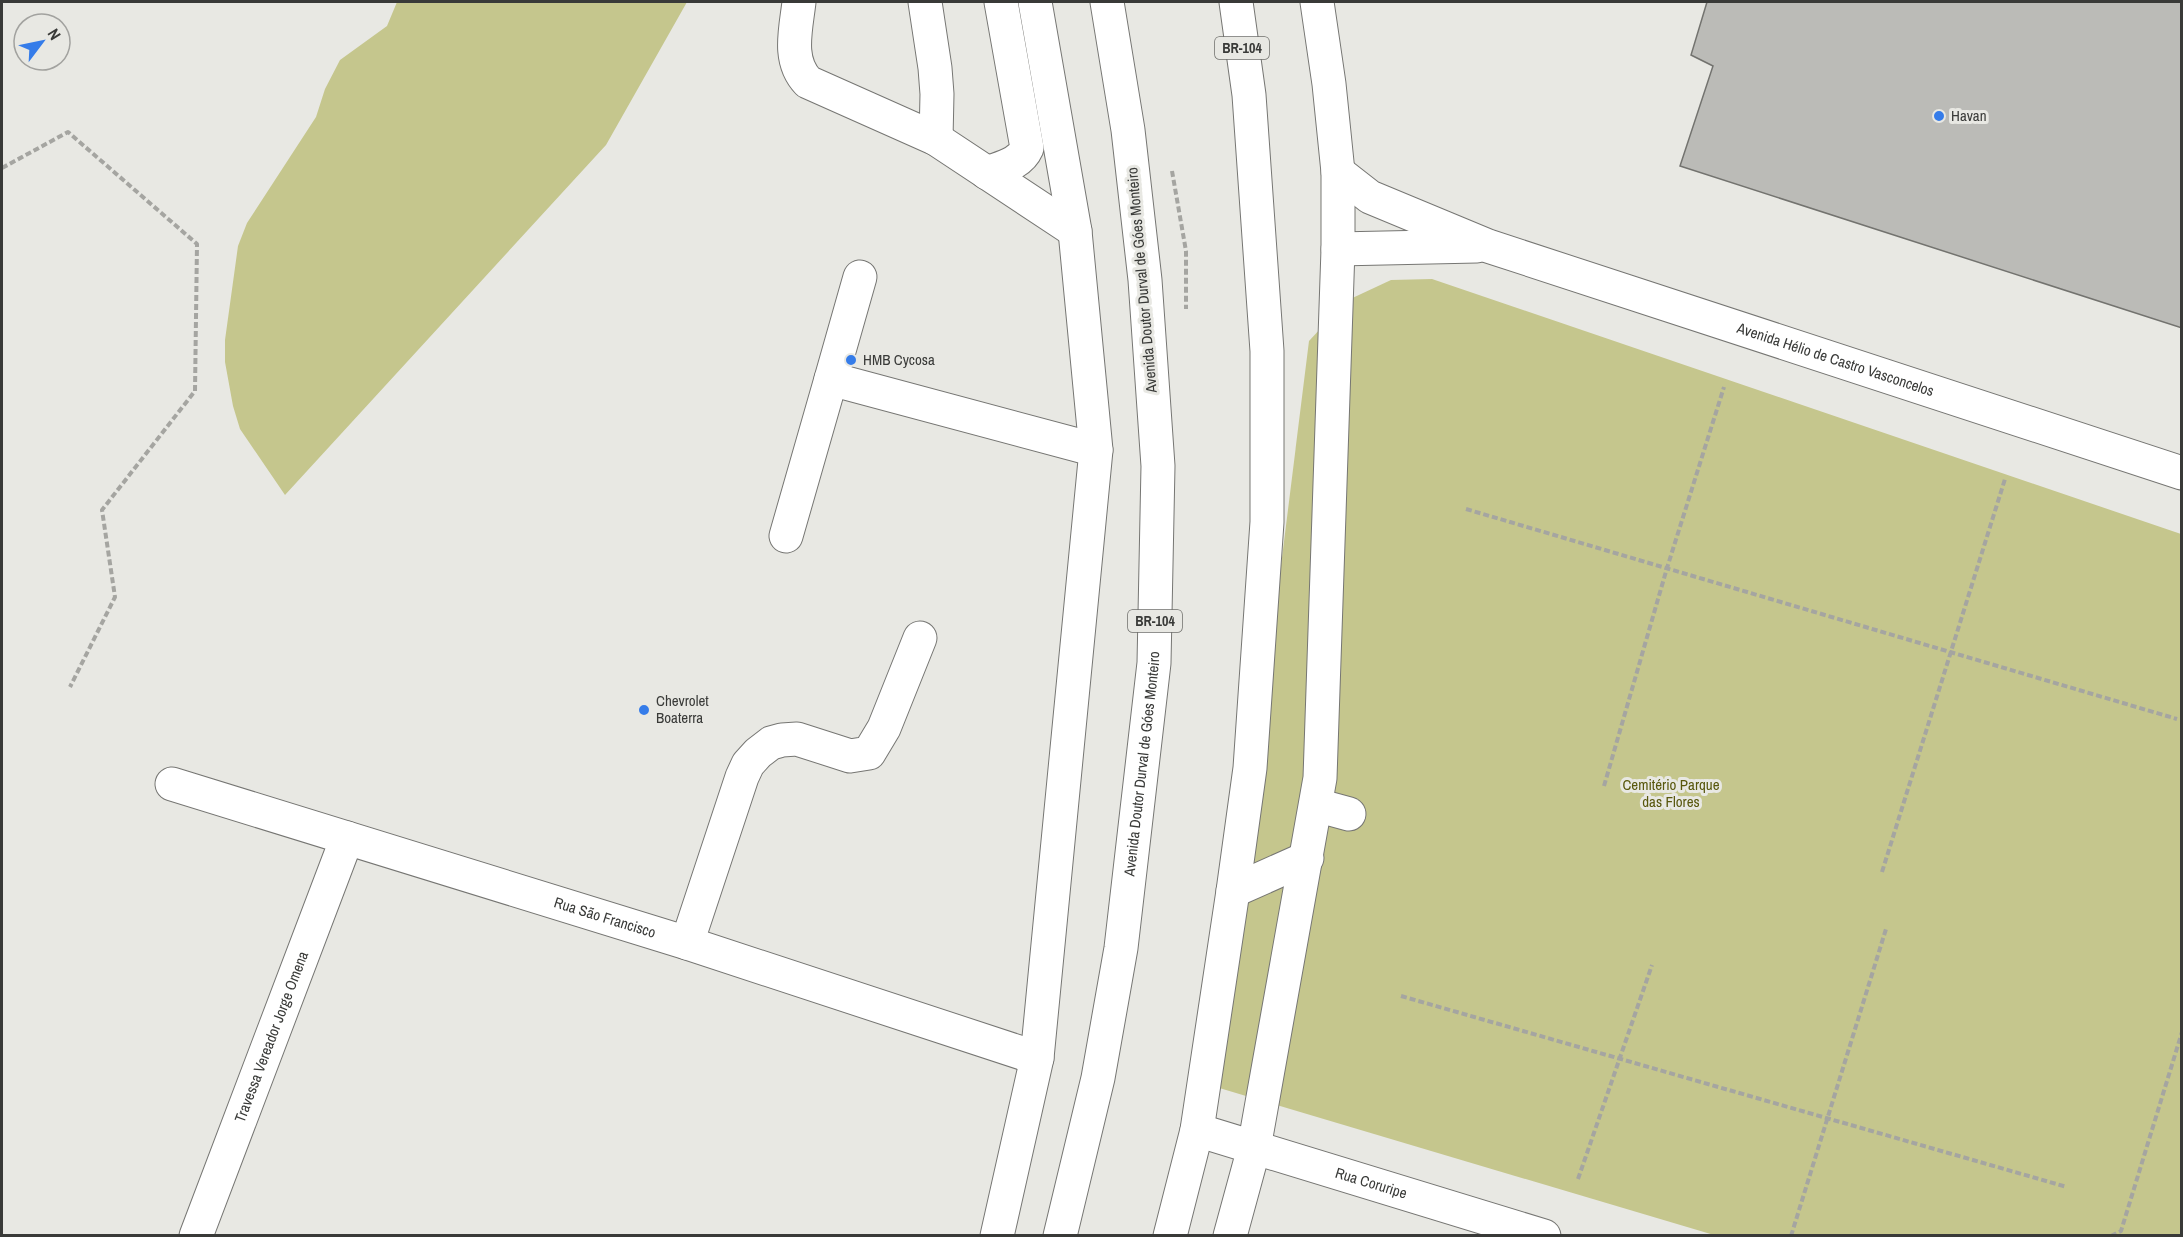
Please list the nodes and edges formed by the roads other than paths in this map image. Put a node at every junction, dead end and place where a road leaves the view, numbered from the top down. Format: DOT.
graph roads {
  1 [pos="799,2"];
  2 [pos="925,2"];
  3 [pos="1001,2"];
  4 [pos="1035,2"];
  5 [pos="1107,2"];
  6 [pos="1236,2"];
  7 [pos="1317,2"];
  8 [pos="936,139"];
  9 [pos="1338,172"];
  10 [pos="987,173"];
  11 [pos="1075,231"];
  12 [pos="1488,246"];
  13 [pos="1338,249"];
  14 [pos="860,277"];
  15 [pos="831,379"];
  16 [pos="1096,450"];
  17 [pos="2181,473"];
  18 [pos="786,536"];
  19 [pos="920,638"];
  20 [pos="172,784"];
  21 [pos="1316,805"];
  22 [pos="1349,814"];
  23 [pos="347,838"];
  24 [pos="1307,858"];
  25 [pos="1233,891"];
  26 [pos="687,943"];
  27 [pos="1037,1058"];
  28 [pos="1197,1131"];
  29 [pos="1254,1148"];
  30 [pos="196,1236"];
  31 [pos="997,1236"];
  32 [pos="1060,1236"];
  33 [pos="1170,1236"];
  34 [pos="1230,1236"];
  35 [pos="1544,1236"];
  1 -- 8 [label="main road"];
  2 -- 8 [label="main road"];
  3 -- 10 [label="main road"];
  4 -- 11 [label="main road"];
  5 -- 32 [label="main road, Avenida Doutor Durval de Góes Monteiro / BR-104"];
  6 -- 25 [label="main road, BR-104"];
  7 -- 9 [label="main road"];
  8 -- 10 [label="main road"];
  9 -- 12 [label="main road, Avenida Hélio de Castro Vasconcelos"];
  9 -- 13 [label="main road"];
  10 -- 11 [label="main road"];
  11 -- 16 [label="main road"];
  12 -- 13 [label="main road, Avenida Hélio de Castro Vasconcelos"];
  12 -- 17 [label="main road, Avenida Hélio de Castro Vasconcelos"];
  13 -- 21 [label="main road"];
  14 -- 15 [label="main road"];
  15 -- 16 [label="main road"];
  15 -- 18 [label="main road"];
  16 -- 27 [label="main road"];
  19 -- 26 [label="main road"];
  20 -- 23 [label="main road, Rua São Francisco"];
  21 -- 22 [label="main road"];
  21 -- 24 [label="main road"];
  23 -- 26 [label="main road, Rua São Francisco"];
  23 -- 30 [label="main road, Travessa Vereador Jorge Omena"];
  24 -- 25 [label="main road"];
  24 -- 29 [label="main road"];
  25 -- 28 [label="main road, BR-104"];
  26 -- 27 [label="main road, Rua São Francisco"];
  27 -- 31 [label="main road"];
  28 -- 29 [label="main road, Rua Coruripe"];
  28 -- 33 [label="main road, BR-104"];
  29 -- 34 [label="main road"];
  29 -- 35 [label="main road, Rua Coruripe"];
}
